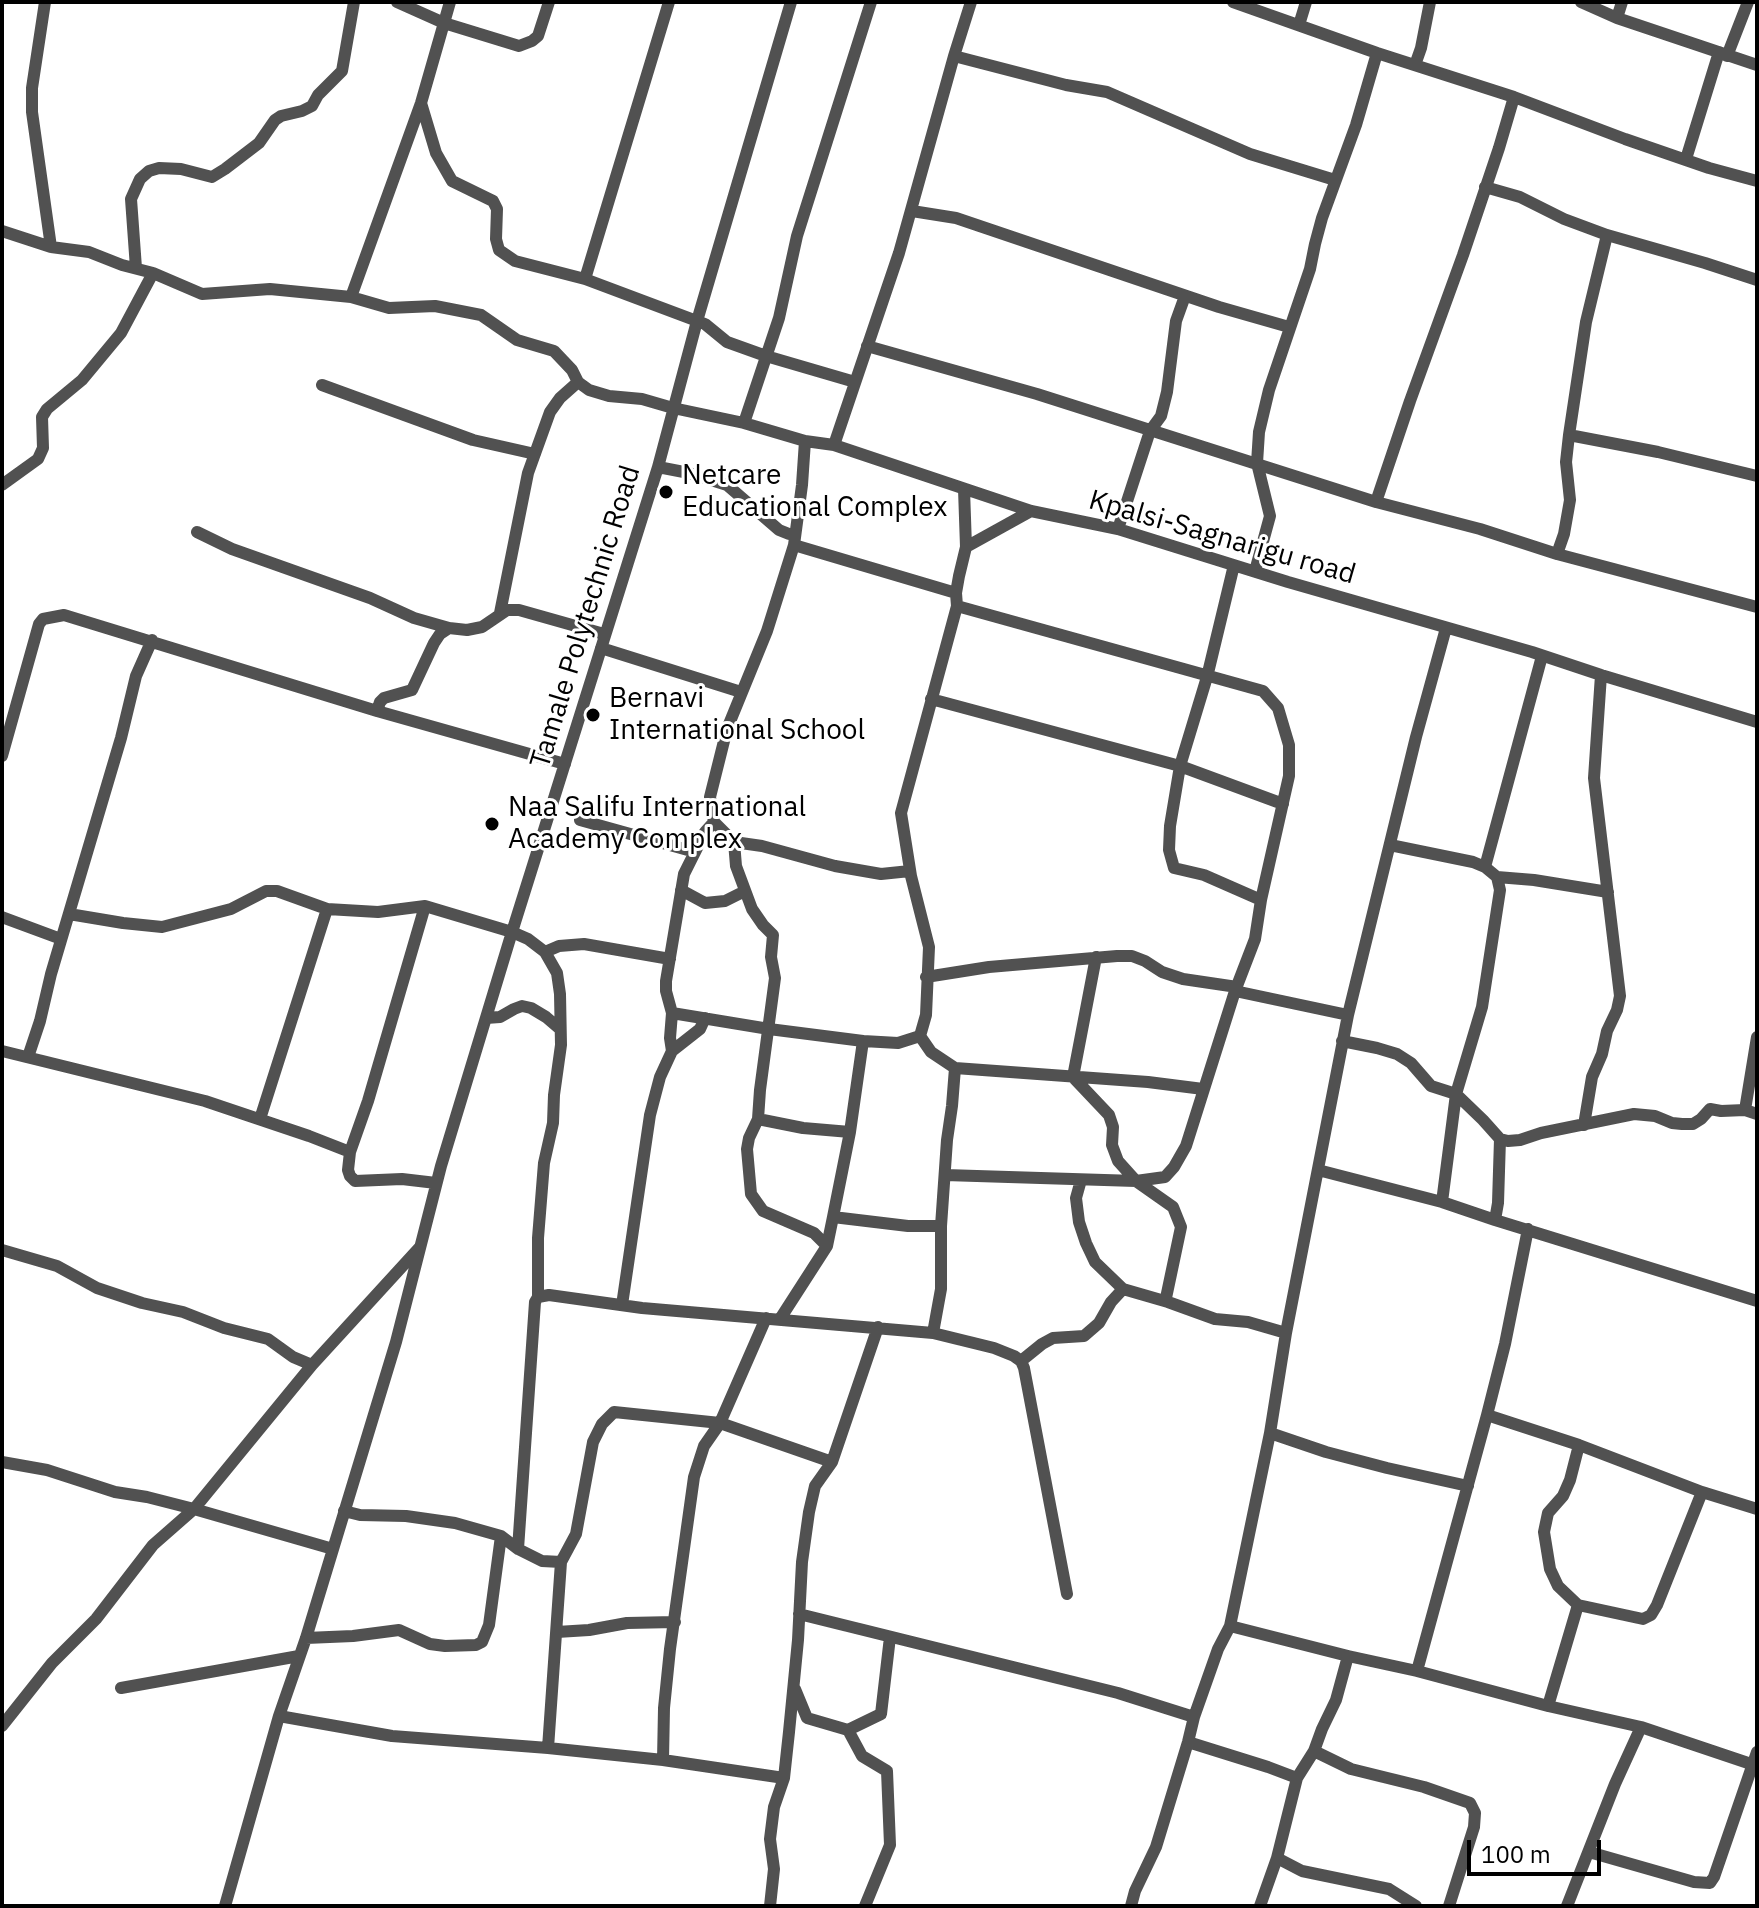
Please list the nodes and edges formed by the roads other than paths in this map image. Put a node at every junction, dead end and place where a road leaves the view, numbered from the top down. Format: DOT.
graph roads {
  1 [pos="45,2"];
  2 [pos="354,2"];
  3 [pos="397,2"];
  4 [pos="450,2"];
  5 [pos="549,2"];
  6 [pos="669,2"];
  7 [pos="791,2"];
  8 [pos="871,2"];
  9 [pos="971,2"];
  10 [pos="1233,2"];
  11 [pos="1306,2"];
  12 [pos="1430,2"];
  13 [pos="1581,2"];
  14 [pos="1622,2"];
  15 [pos="1748,2"];
  16 [pos="1617,18"];
  17 [pos="444,23"];
  18 [pos="1299,25"];
  19 [pos="1377,53"];
  20 [pos="1723,54"];
  21 [pos="954,56"];
  22 [pos="1415,65"];
  23 [pos="1757,65"];
  24 [pos="1514,97"];
  25 [pos="421,103"];
  26 [pos="1686,159"];
  27 [pos="1335,180"];
  28 [pos="1757,181"];
  29 [pos="1485,187"];
  30 [pos="912,211"];
  31 [pos="2,231"];
  32 [pos="1607,235"];
  33 [pos="51,247"];
  34 [pos="136,268"];
  35 [pos="153,273"];
  36 [pos="585,279"];
  37 [pos="1757,280"];
  38 [pos="1185,296"];
  39 [pos="351,297"];
  40 [pos="697,321"];
  41 [pos="1289,327"];
  42 [pos="867,346"];
  43 [pos="766,356"];
  44 [pos="578,382"];
  45 [pos="855,382"];
  46 [pos="322,385"];
  47 [pos="673,408"];
  48 [pos="744,423"];
  49 [pos="1150,431"];
  50 [pos="1569,435"];
  51 [pos="805,441"];
  52 [pos="834,445"];
  53 [pos="535,454"];
  54 [pos="1257,463"];
  55 [pos="658,467"];
  56 [pos="1757,476"];
  57 [pos="2,485"];
  58 [pos="964,489"];
  59 [pos="1376,502"];
  60 [pos="1031,511"];
  61 [pos="1118,529"];
  62 [pos="197,532"];
  63 [pos="794,540"];
  64 [pos="966,547"];
  65 [pos="1557,554"];
  66 [pos="1234,565"];
  67 [pos="1255,571"];
  68 [pos="957,599"];
  69 [pos="1757,607"];
  70 [pos="500,613"];
  71 [pos="449,628"];
  72 [pos="1446,628"];
  73 [pos="604,634"];
  74 [pos="152,640"];
  75 [pos="601,648"];
  76 [pos="1542,656"];
  77 [pos="1601,675"];
  78 [pos="1207,677"];
  79 [pos="741,692"];
  80 [pos="931,699"];
  81 [pos="8,709"];
  82 [pos="377,711"];
  83 [pos="1757,722"];
  84 [pos="2,756"];
  85 [pos="565,764"];
  86 [pos="1180,766"];
  87 [pos="1283,804"];
  88 [pos="580,820"];
  89 [pos="714,822"];
  90 [pos="734,842"];
  91 [pos="1390,845"];
  92 [pos="695,852"];
  93 [pos="1485,867"];
  94 [pos="910,871"];
  95 [pos="1497,877"];
  96 [pos="681,890"];
  97 [pos="745,891"];
  98 [pos="1608,892"];
  99 [pos="1261,900"];
  100 [pos="425,906"];
  101 [pos="327,909"];
  102 [pos="69,914"];
  103 [pos="2,917"];
  104 [pos="512,932"];
  105 [pos="61,939"];
  106 [pos="545,952"];
  107 [pos="1096,957"];
  108 [pos="670,959"];
  109 [pos="926,977"];
  110 [pos="1236,989"];
  111 [pos="672,1013"];
  112 [pos="1348,1015"];
  113 [pos="486,1018"];
  114 [pos="705,1018"];
  115 [pos="560,1029"];
  116 [pos="769,1029"];
  117 [pos="920,1036"];
  118 [pos="1757,1037"];
  119 [pos="863,1041"];
  120 [pos="1342,1041"];
  121 [pos="2,1051"];
  122 [pos="672,1051"];
  123 [pos="28,1057"];
  124 [pos="955,1068"];
  125 [pos="1073,1077"];
  126 [pos="1203,1089"];
  127 [pos="1456,1094"];
  128 [pos="1751,1112"];
  129 [pos="260,1119"];
  130 [pos="758,1119"];
  131 [pos="1584,1125"];
  132 [pos="850,1132"];
  133 [pos="1500,1139"];
  134 [pos="350,1152"];
  135 [pos="1318,1170"];
  136 [pos="945,1175"];
  137 [pos="1081,1180"];
  138 [pos="1136,1181"];
  139 [pos="436,1183"];
  140 [pos="1442,1202"];
  141 [pos="833,1217"];
  142 [pos="1495,1220"];
  143 [pos="941,1226"];
  144 [pos="1528,1229"];
  145 [pos="422,1245"];
  146 [pos="827,1246"];
  147 [pos="2,1250"];
  148 [pos="1123,1289"];
  149 [pos="538,1297"];
  150 [pos="1757,1301"];
  151 [pos="1168,1302"];
  152 [pos="622,1305"];
  153 [pos="766,1318"];
  154 [pos="780,1319"];
  155 [pos="878,1327"];
  156 [pos="933,1333"];
  157 [pos="1286,1333"];
  158 [pos="1021,1361"];
  159 [pos="312,1365"];
  160 [pos="1487,1415"];
  161 [pos="720,1423"];
  162 [pos="1270,1433"];
  163 [pos="1579,1445"];
  164 [pos="2,1462"];
  165 [pos="832,1462"];
  166 [pos="1468,1486"];
  167 [pos="1702,1492"];
  168 [pos="194,1509"];
  169 [pos="1757,1509"];
  170 [pos="344,1511"];
  171 [pos="501,1536"];
  172 [pos="333,1549"];
  173 [pos="518,1549"];
  174 [pos="561,1562"];
  175 [pos="1067,1594"];
  176 [pos="1578,1605"];
  177 [pos="799,1614"];
  178 [pos="675,1622"];
  179 [pos="1230,1626"];
  180 [pos="557,1632"];
  181 [pos="890,1637"];
  182 [pos="306,1638"];
  183 [pos="299,1656"];
  184 [pos="1348,1656"];
  185 [pos="1417,1671"];
  186 [pos="793,1684"];
  187 [pos="121,1688"];
  188 [pos="1548,1706"];
  189 [pos="279,1716"];
  190 [pos="1194,1717"];
  191 [pos="2,1726"];
  192 [pos="1641,1727"];
  193 [pos="848,1730"];
  194 [pos="1188,1742"];
  195 [pos="548,1748"];
  196 [pos="1314,1751"];
  197 [pos="663,1760"];
  198 [pos="1756,1761"];
  199 [pos="784,1778"];
  200 [pos="1297,1778"];
  201 [pos="1589,1852"];
  202 [pos="1277,1858"];
  203 [pos="225,1906"];
  204 [pos="770,1906"];
  205 [pos="865,1906"];
  206 [pos="1131,1906"];
  207 [pos="1260,1906"];
  208 [pos="1416,1906"];
  209 [pos="1449,1906"];
  210 [pos="1567,1906"];
  1 -- 33 [label="street"];
  2 -- 34 [label="street"];
  3 -- 17 [label="street"];
  4 -- 17 [label="street"];
  5 -- 17 [label="street"];
  6 -- 36 [label="street"];
  7 -- 40 [label="street, Tamale Polytechnic Road"];
  8 -- 43 [label="street"];
  9 -- 21 [label="street"];
  10 -- 18 [label="street"];
  11 -- 18 [label="street"];
  12 -- 22 [label="street"];
  13 -- 16 [label="street"];
  14 -- 16 [label="street"];
  15 -- 20 [label="street"];
  16 -- 20 [label="street"];
  17 -- 25 [label="street"];
  18 -- 19 [label="street"];
  19 -- 22 [label="street"];
  19 -- 27 [label="street"];
  20 -- 23 [label="street"];
  20 -- 26 [label="street"];
  21 -- 27 [label="street"];
  21 -- 30 [label="street"];
  22 -- 24 [label="street"];
  24 -- 26 [label="street"];
  24 -- 29 [label="street"];
  25 -- 36 [label="street"];
  25 -- 39 [label="street"];
  26 -- 28 [label="street"];
  27 -- 41 [label="street"];
  29 -- 32 [label="street"];
  29 -- 59 [label="street"];
  30 -- 38 [label="street"];
  30 -- 42 [label="street"];
  31 -- 33 [label="street"];
  32 -- 37 [label="street"];
  32 -- 50 [label="street"];
  33 -- 34 [label="street"];
  34 -- 35 [label="street"];
  35 -- 39 [label="street"];
  35 -- 57 [label="street"];
  36 -- 40 [label="street"];
  38 -- 41 [label="street"];
  38 -- 49 [label="street"];
  39 -- 44 [label="street"];
  40 -- 43 [label="street"];
  40 -- 47 [label="street, Tamale Polytechnic Road"];
  41 -- 54 [label="street"];
  42 -- 45 [label="street"];
  42 -- 49 [label="street"];
  43 -- 45 [label="street"];
  43 -- 48 [label="street"];
  44 -- 47 [label="street, Kpalsi-Sagnarigu road"];
  44 -- 53 [label="street"];
  45 -- 52 [label="street"];
  46 -- 53 [label="street"];
  47 -- 48 [label="street, Kpalsi-Sagnarigu road"];
  47 -- 55 [label="street, Tamale Polytechnic Road"];
  48 -- 51 [label="street, Kpalsi-Sagnarigu road"];
  49 -- 54 [label="street"];
  49 -- 61 [label="street"];
  50 -- 56 [label="street"];
  50 -- 65 [label="street"];
  51 -- 52 [label="street, Kpalsi-Sagnarigu road"];
  51 -- 63 [label="street"];
  52 -- 58 [label="street, Kpalsi-Sagnarigu road"];
  53 -- 70 [label="street"];
  54 -- 59 [label="street"];
  54 -- 67 [label="street"];
  55 -- 63 [label="street"];
  55 -- 73 [label="street, Tamale Polytechnic Road"];
  58 -- 60 [label="street, Kpalsi-Sagnarigu road"];
  58 -- 64 [label="street"];
  59 -- 65 [label="street"];
  60 -- 61 [label="street, Kpalsi-Sagnarigu road"];
  60 -- 64 [label="street"];
  61 -- 66 [label="street, Kpalsi-Sagnarigu road"];
  62 -- 71 [label="street"];
  63 -- 68 [label="street"];
  63 -- 79 [label="street"];
  64 -- 68 [label="street"];
  65 -- 69 [label="street"];
  66 -- 67 [label="street, Kpalsi-Sagnarigu road"];
  66 -- 78 [label="street"];
  67 -- 72 [label="street, Kpalsi-Sagnarigu road"];
  68 -- 78 [label="street"];
  68 -- 80 [label="street"];
  70 -- 71 [label="street"];
  70 -- 73 [label="street"];
  71 -- 82 [label="street"];
  72 -- 76 [label="street, Kpalsi-Sagnarigu road"];
  72 -- 91 [label="street"];
  73 -- 75 [label="street, Tamale Polytechnic Road"];
  74 -- 81 [label="street"];
  74 -- 82 [label="street"];
  74 -- 102 [label="street"];
  75 -- 79 [label="street"];
  75 -- 85 [label="street, Tamale Polytechnic Road"];
  76 -- 77 [label="street, Kpalsi-Sagnarigu road"];
  76 -- 93 [label="street"];
  77 -- 83 [label="street, Kpalsi-Sagnarigu road"];
  77 -- 98 [label="street"];
  78 -- 86 [label="street"];
  78 -- 87 [label="street"];
  79 -- 89 [label="street"];
  80 -- 86 [label="street"];
  80 -- 94 [label="street"];
  81 -- 84 [label="street"];
  82 -- 85 [label="street"];
  85 -- 104 [label="street, Tamale Polytechnic Road"];
  86 -- 87 [label="street"];
  86 -- 99 [label="street"];
  87 -- 99 [label="street"];
  88 -- 92 [label="street"];
  89 -- 90 [label="street"];
  89 -- 92 [label="street"];
  90 -- 94 [label="street"];
  90 -- 97 [label="street"];
  91 -- 93 [label="street"];
  91 -- 112 [label="street"];
  92 -- 96 [label="street"];
  93 -- 95 [label="street"];
  94 -- 109 [label="street"];
  95 -- 98 [label="street"];
  95 -- 127 [label="street"];
  96 -- 97 [label="street"];
  96 -- 108 [label="street"];
  97 -- 116 [label="street"];
  98 -- 131 [label="street"];
  99 -- 110 [label="street"];
  100 -- 101 [label="street"];
  100 -- 104 [label="street"];
  100 -- 134 [label="street"];
  101 -- 102 [label="street"];
  101 -- 129 [label="street"];
  102 -- 105 [label="street"];
  103 -- 105 [label="street"];
  104 -- 106 [label="street"];
  104 -- 113 [label="street, Tamale Polytechnic Road"];
  105 -- 123 [label="street"];
  106 -- 108 [label="street"];
  106 -- 115 [label="street"];
  107 -- 109 [label="street"];
  107 -- 110 [label="street"];
  107 -- 125 [label="street"];
  108 -- 111 [label="street"];
  109 -- 117 [label="street"];
  110 -- 112 [label="street"];
  110 -- 126 [label="street"];
  111 -- 114 [label="street"];
  111 -- 122 [label="street"];
  112 -- 120 [label="street"];
  113 -- 115 [label="street"];
  113 -- 139 [label="street, Tamale Polytechnic Road"];
  114 -- 116 [label="street"];
  114 -- 122 [label="street"];
  115 -- 149 [label="street"];
  116 -- 119 [label="street"];
  116 -- 130 [label="street"];
  117 -- 119 [label="street"];
  117 -- 124 [label="street"];
  118 -- 128 [label="street"];
  119 -- 132 [label="street"];
  120 -- 127 [label="street"];
  120 -- 135 [label="street"];
  121 -- 123 [label="street"];
  122 -- 152 [label="street"];
  123 -- 129 [label="street"];
  124 -- 125 [label="street"];
  124 -- 136 [label="street"];
  125 -- 126 [label="street"];
  125 -- 138 [label="street"];
  126 -- 138 [label="street"];
  127 -- 133 [label="street"];
  127 -- 140 [label="street"];
  128 -- 131 [label="street"];
  129 -- 134 [label="street"];
  130 -- 132 [label="street"];
  130 -- 146 [label="street"];
  131 -- 133 [label="street"];
  132 -- 141 [label="street"];
  133 -- 142 [label="street"];
  134 -- 139 [label="street"];
  135 -- 140 [label="street"];
  135 -- 157 [label="street"];
  136 -- 137 [label="street"];
  136 -- 143 [label="street"];
  137 -- 138 [label="street"];
  137 -- 148 [label="street"];
  138 -- 151 [label="street"];
  139 -- 145 [label="street, Tamale Polytechnic Road"];
  140 -- 142 [label="street"];
  141 -- 143 [label="street"];
  141 -- 146 [label="street"];
  142 -- 144 [label="street"];
  143 -- 156 [label="street"];
  144 -- 150 [label="street"];
  144 -- 160 [label="street"];
  145 -- 159 [label="street"];
  145 -- 170 [label="street, Tamale Polytechnic Road"];
  146 -- 154 [label="street"];
  147 -- 159 [label="street"];
  148 -- 151 [label="street"];
  148 -- 158 [label="street"];
  149 -- 152 [label="street"];
  149 -- 173 [label="street"];
  151 -- 157 [label="street"];
  152 -- 153 [label="street"];
  153 -- 154 [label="street"];
  153 -- 161 [label="street"];
  154 -- 155 [label="street"];
  155 -- 156 [label="street"];
  155 -- 165 [label="street"];
  156 -- 158 [label="street"];
  157 -- 162 [label="street"];
  158 -- 175 [label="street"];
  159 -- 168 [label="street"];
  160 -- 163 [label="street"];
  160 -- 166 [label="street"];
  161 -- 165 [label="street"];
  161 -- 174 [label="street"];
  161 -- 178 [label="street"];
  162 -- 166 [label="street"];
  162 -- 179 [label="street"];
  163 -- 167 [label="street"];
  163 -- 176 [label="street"];
  164 -- 168 [label="street"];
  165 -- 177 [label="street"];
  166 -- 185 [label="street"];
  167 -- 169 [label="street"];
  167 -- 176 [label="street"];
  168 -- 172 [label="street"];
  168 -- 191 [label="street"];
  170 -- 171 [label="street"];
  170 -- 172 [label="street, Tamale Polytechnic Road"];
  171 -- 173 [label="street"];
  171 -- 182 [label="street"];
  172 -- 182 [label="street, Tamale Polytechnic Road"];
  173 -- 174 [label="street"];
  174 -- 180 [label="street"];
  176 -- 188 [label="street"];
  177 -- 181 [label="street"];
  177 -- 186 [label="street"];
  178 -- 180 [label="street"];
  178 -- 197 [label="street"];
  179 -- 184 [label="street"];
  179 -- 190 [label="street"];
  180 -- 195 [label="street"];
  181 -- 190 [label="street"];
  181 -- 193 [label="street"];
  182 -- 183 [label="street, Tamale Polytechnic Road"];
  183 -- 187 [label="street"];
  183 -- 189 [label="street, Tamale Polytechnic Road"];
  184 -- 185 [label="street"];
  184 -- 196 [label="street"];
  185 -- 188 [label="street"];
  186 -- 193 [label="street"];
  186 -- 199 [label="street"];
  188 -- 192 [label="street"];
  189 -- 195 [label="street"];
  189 -- 203 [label="street, Tamale Polytechnic Road"];
  190 -- 194 [label="street"];
  192 -- 198 [label="street"];
  192 -- 201 [label="street"];
  193 -- 205 [label="street"];
  194 -- 200 [label="street"];
  194 -- 206 [label="street"];
  195 -- 197 [label="street"];
  196 -- 200 [label="street"];
  196 -- 209 [label="street"];
  197 -- 199 [label="street"];
  198 -- 201 [label="street"];
  199 -- 204 [label="street"];
  200 -- 202 [label="street"];
  201 -- 210 [label="street"];
  202 -- 207 [label="street"];
  202 -- 208 [label="street"];
}
